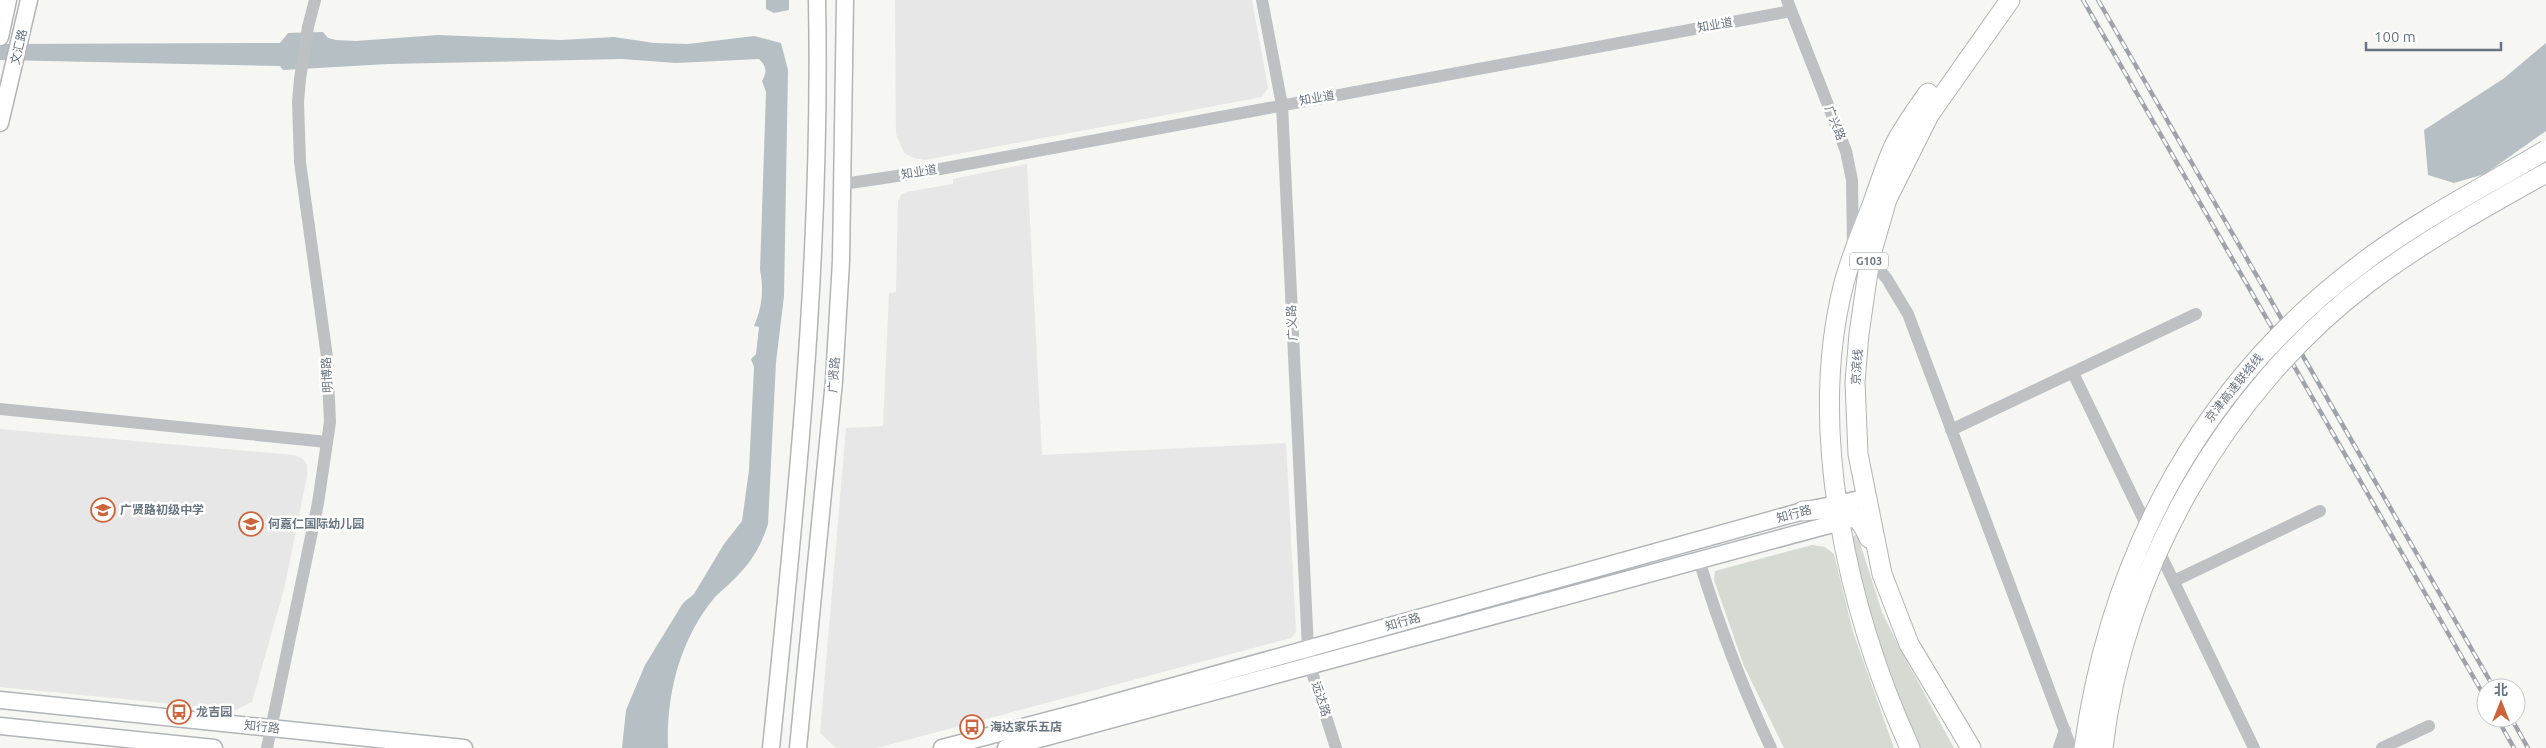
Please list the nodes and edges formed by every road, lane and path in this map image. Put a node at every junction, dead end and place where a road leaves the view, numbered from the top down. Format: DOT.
graph roads {
  1 [pos="8,0"];
  2 [pos="29,0"];
  3 [pos="315,0"];
  4 [pos="817,0"];
  5 [pos="846,0"];
  6 [pos="1262,0"];
  7 [pos="1995,0"];
  8 [pos="2010,0"];
  9 [pos="1789,5"];
  10 [pos="1,34"];
  11 [pos="1282,105"];
  12 [pos="0,123"];
  13 [pos="2546,150"];
  14 [pos="2546,173"];
  15 [pos="843,184"];
  16 [pos="1861,255"];
  17 [pos="2196,314"];
  18 [pos="2073,373"];
  19 [pos="0,409"];
  20 [pos="1951,430"];
  21 [pos="327,442"];
  22 [pos="1803,511"];
  23 [pos="1851,511"];
  24 [pos="2320,511"];
  25 [pos="1806,530"];
  26 [pos="1846,552"];
  27 [pos="1699,560"];
  28 [pos="2174,582"];
  29 [pos="1308,648"];
  30 [pos="1310,666"];
  31 [pos="0,700"];
  32 [pos="0,726"];
  33 [pos="2429,726"];
  34 [pos="272,728"];
  35 [pos="2064,730"];
  36 [pos="1967,743"];
  37 [pos="1910,747"];
  38 [pos="214,748"];
  39 [pos="267,748"];
  40 [pos="464,748"];
  41 [pos="771,748"];
  42 [pos="798,748"];
  43 [pos="942,748"];
  44 [pos="1006,748"];
  45 [pos="1336,748"];
  46 [pos="1771,748"];
  47 [pos="2059,748"];
  48 [pos="2071,748"];
  49 [pos="2084,748"];
  50 [pos="2103,748"];
  51 [pos="2254,748"];
  52 [pos="2382,748"];
  1 -- 10 [label="main road, 文汇路"];
  2 -- 12 [label="main road, 文汇路"];
  3 -- 21 [label="street, 明博路"];
  4 -- 41 [label="main road"];
  5 -- 15 [label="main road, 广贤路"];
  6 -- 11 [label="street, 广义路"];
  7 -- 16 [label="highway, 京滨线 / G103"];
  8 -- 16 [label="highway, 京滨线 / G103"];
  9 -- 11 [label="street, 知业道"];
  9 -- 16 [label="street, 广兴路"];
  11 -- 15 [label="street, 知业道"];
  11 -- 29 [label="street, 广义路"];
  13 -- 49 [label="highway, 京津高速联络线, bridge"];
  14 -- 50 [label="highway, 京津高速联络线, bridge"];
  15 -- 42 [label="main road, 广贤路"];
  16 -- 20 [label="street"];
  16 -- 23 [label="highway, 京滨线 / G103"];
  16 -- 23 [label="highway, 京滨线 / G103"];
  17 -- 18 [label="street"];
  18 -- 20 [label="street"];
  18 -- 28 [label="street"];
  19 -- 21 [label="street"];
  20 -- 35 [label="street"];
  21 -- 34 [label="street, 明博路"];
  22 -- 23 [label="highway"];
  22 -- 29 [label="main road, 知行路"];
  23 -- 25 [label="main road, 知行路"];
  23 -- 26 [label="highway, 京滨线 / G103"];
  23 -- 36 [label="highway"];
  24 -- 28 [label="street"];
  25 -- 26 [label="main road"];
  25 -- 27 [label="main road, 知行路"];
  26 -- 37 [label="highway, 京滨线 / G103"];
  27 -- 30 [label="main road, 知行路"];
  27 -- 46 [label="street"];
  28 -- 51 [label="street"];
  29 -- 30 [label="street, 远达路"];
  29 -- 43 [label="main road, 知行路"];
  30 -- 44 [label="main road, 知行路"];
  30 -- 45 [label="street, 远达路"];
  31 -- 34 [label="main road, 知行路"];
  32 -- 38 [label="main road"];
  33 -- 52 [label="street"];
  34 -- 39 [label="street, 明博路"];
  34 -- 40 [label="main road, 知行路"];
  35 -- 47 [label="street"];
  35 -- 48 [label="street"];
}
